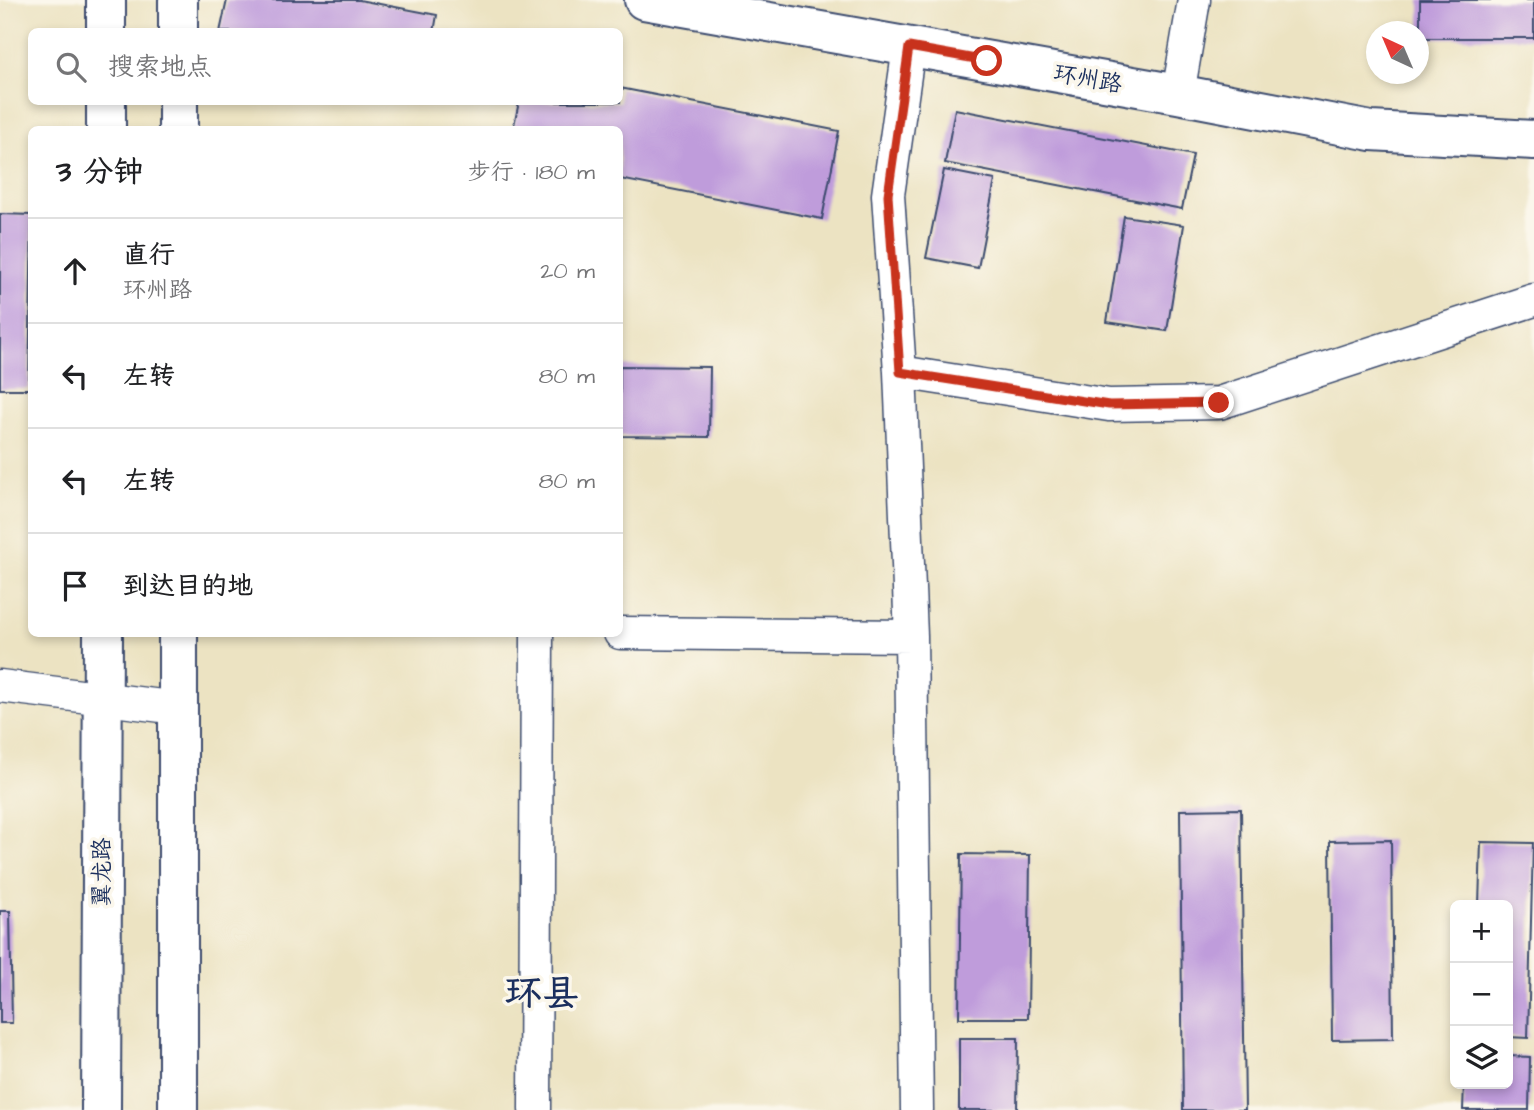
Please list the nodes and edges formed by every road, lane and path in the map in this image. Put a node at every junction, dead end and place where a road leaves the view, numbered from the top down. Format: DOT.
graph roads {
  1 [pos="106,0"];
  2 [pos="178,0"];
  3 [pos="644,0"];
  4 [pos="1194,0"];
  5 [pos="772,11"];
  6 [pos="106,28"];
  7 [pos="178,28"];
  8 [pos="909,47"];
  9 [pos="1178,94"];
  10 [pos="106,105"];
  11 [pos="178,105"];
  12 [pos="106,126"];
  13 [pos="178,126"];
  14 [pos="1534,140"];
  15 [pos="1534,300"];
  16 [pos="900,372"];
  17 [pos="623,633"];
  18 [pos="911,636"];
  19 [pos="103,637"];
  20 [pos="178,637"];
  21 [pos="537,637"];
  22 [pos="0,686"];
  23 [pos="103,698"];
  24 [pos="178,708"];
  25 [pos="102,1110"];
  26 [pos="178,1110"];
  27 [pos="535,1110"];
  28 [pos="918,1110"];
  1 -- 6 [label="main road"];
  2 -- 7 [label="main road"];
  3 -- 5 [label="main road, 环州路"];
  4 -- 9 [label="street"];
  5 -- 8 [label="main road, 环州路"];
  8 -- 9 [label="main road, 环州路"];
  8 -- 16 [label="street"];
  9 -- 14 [label="main road, 环州路"];
  10 -- 12 [label="main road"];
  11 -- 13 [label="main road"];
  15 -- 16 [label="street"];
  16 -- 18 [label="street"];
  17 -- 18 [label="street"];
  18 -- 28 [label="street"];
  19 -- 23 [label="main road, 翼龙路"];
  20 -- 24 [label="main road"];
  21 -- 27 [label="street"];
  22 -- 23 [label="street"];
  23 -- 24 [label="street"];
  23 -- 25 [label="main road, 翼龙路"];
  24 -- 26 [label="main road"];
}
